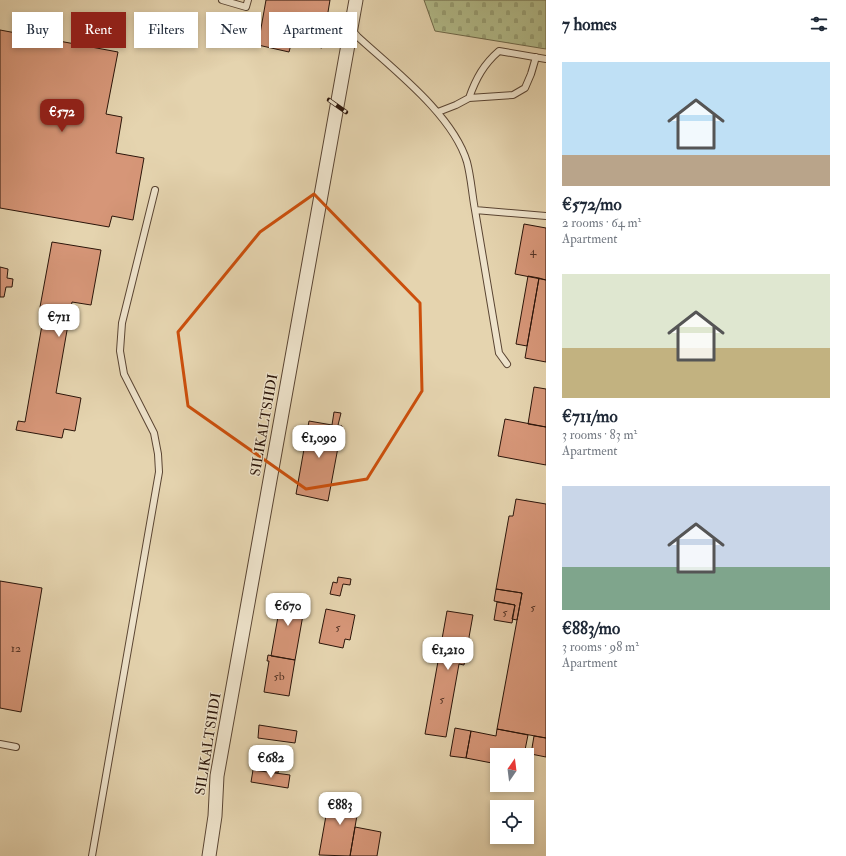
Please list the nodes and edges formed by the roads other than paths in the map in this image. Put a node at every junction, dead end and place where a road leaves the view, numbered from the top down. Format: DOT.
graph roads {
  1 [pos="222,0"];
  2 [pos="248,0"];
  3 [pos="356,0"];
  4 [pos="354,12"];
  5 [pos="357,36"];
  6 [pos="347,48"];
  7 [pos="536,57"];
  8 [pos="546,59"];
  9 [pos="469,98"];
  10 [pos="438,112"];
  11 [pos="155,190"];
  12 [pos="475,210"];
  13 [pos="546,216"];
  14 [pos="507,364"];
  15 [pos="0,744"];
  16 [pos="16,747"];
  17 [pos="92,856"];
  18 [pos="209,856"];
  1 -- 2 [label="lane"];
  3 -- 4 [label="street, SILIKALTSIIDI"];
  5 -- 10 [label="lane"];
  6 -- 18 [label="street, SILIKALTSIIDI"];
  7 -- 8 [label="lane"];
  7 -- 9 [label="lane"];
  7 -- 9 [label="lane"];
  9 -- 10 [label="lane"];
  10 -- 12 [label="lane"];
  11 -- 17 [label="lane"];
  12 -- 13 [label="lane"];
  12 -- 14 [label="lane"];
  15 -- 16 [label="lane"];
}
